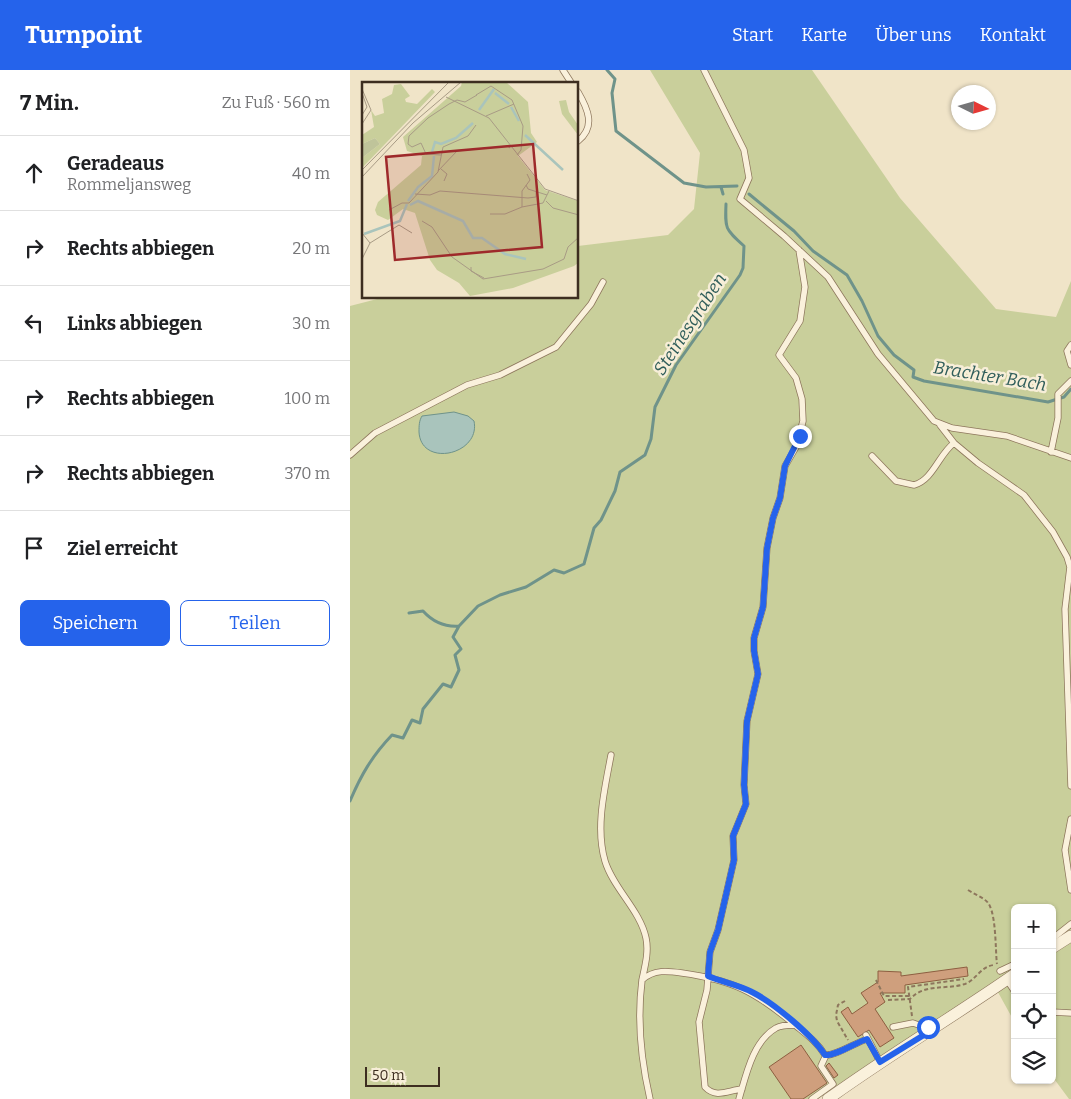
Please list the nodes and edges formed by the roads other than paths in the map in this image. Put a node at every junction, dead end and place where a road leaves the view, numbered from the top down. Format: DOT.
graph roads {
  1 [pos="563,70"];
  2 [pos="704,70"];
  3 [pos="571,82"];
  4 [pos="579,94"];
  5 [pos="579,140"];
  6 [pos="799,250"];
  7 [pos="603,282"];
  8 [pos="1071,345"];
  9 [pos="1071,365"];
  10 [pos="1071,381"];
  11 [pos="940,425"];
  12 [pos="954,443"];
  13 [pos="1051,452"];
  14 [pos="350,455"];
  15 [pos="872,456"];
  16 [pos="1071,458"];
  17 [pos="611,755"];
  18 [pos="1071,786"];
  19 [pos="1071,819"];
  20 [pos="1071,890"];
  21 [pos="1071,924"];
  22 [pos="1056,936"];
  23 [pos="1071,936"];
  24 [pos="1056,945"];
  25 [pos="1007,975"];
  26 [pos="708,976"];
  27 [pos="642,980"];
  28 [pos="1056,1012"];
  29 [pos="1071,1013"];
  30 [pos="795,1025"];
  31 [pos="893,1027"];
  32 [pos="932,1030"];
  33 [pos="826,1055"];
  34 [pos="880,1062"];
  35 [pos="742,1089"];
  36 [pos="650,1099"];
  37 [pos="739,1099"];
  38 [pos="812,1099"];
  39 [pos="828,1099"];
  1 -- 3 [label="lane"];
  2 -- 6 [label="lane"];
  4 -- 5 [label="lane"];
  6 -- 11 [label="lane"];
  6 -- 26 [label="lane"];
  7 -- 14 [label="lane"];
  8 -- 9 [label="lane"];
  10 -- 13 [label="lane"];
  11 -- 12 [label="lane"];
  11 -- 13 [label="lane"];
  12 -- 15 [label="lane"];
  12 -- 18 [label="lane"];
  13 -- 16 [label="lane"];
  17 -- 27 [label="lane"];
  19 -- 20 [label="lane"];
  21 -- 22 [label="lane"];
  23 -- 24 [label="street"];
  25 -- 32 [label="street"];
  26 -- 27 [label="lane"];
  26 -- 30 [label="lane"];
  26 -- 35 [label="lane"];
  27 -- 36 [label="lane"];
  28 -- 29 [label="lane"];
  30 -- 33 [label="lane"];
  30 -- 35 [label="lane"];
  31 -- 32 [label="lane"];
  32 -- 34 [label="street"];
  33 -- 34 [label="lane"];
  33 -- 38 [label="lane"];
  34 -- 39 [label="street"];
  35 -- 37 [label="lane"];
}
